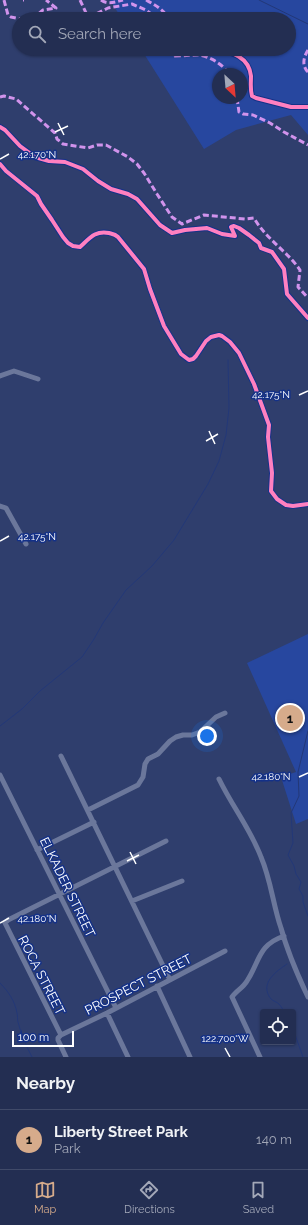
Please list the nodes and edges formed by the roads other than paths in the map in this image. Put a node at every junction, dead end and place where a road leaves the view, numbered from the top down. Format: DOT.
graph roads {
  1 [pos="0,164"];
  2 [pos="0,376"];
  3 [pos="38,379"];
  4 [pos="308,504"];
  5 [pos="0,506"];
  6 [pos="26,544"];
  7 [pos="225,712"];
  8 [pos="61,756"];
  9 [pos="0,775"];
  10 [pos="219,779"];
  11 [pos="88,810"];
  12 [pos="94,822"];
  13 [pos="166,841"];
  14 [pos="37,850"];
  15 [pos="116,867"];
  16 [pos="182,881"];
  17 [pos="59,894"];
  18 [pos="132,901"];
  19 [pos="284,936"];
  20 [pos="225,951"];
  21 [pos="170,980"];
  22 [pos="157,986"];
  23 [pos="308,997"];
  24 [pos="116,1008"];
  25 [pos="106,1013"];
  26 [pos="60,1035"];
  27 [pos="66,1057"];
  28 [pos="128,1057"];
  29 [pos="190,1057"];
  30 [pos="260,1057"];
  1 -- 4 [label="street"];
  2 -- 3 [label="street"];
  5 -- 6 [label="street"];
  7 -- 11 [label="street"];
  8 -- 11 [label="street"];
  9 -- 14 [label="street, ELKADER STREET"];
  10 -- 19 [label="street"];
  11 -- 12 [label="street"];
  12 -- 14 [label="street"];
  12 -- 15 [label="street"];
  13 -- 15 [label="street"];
  14 -- 17 [label="street, ELKADER STREET"];
  15 -- 17 [label="street"];
  15 -- 18 [label="street"];
  16 -- 18 [label="street"];
  17 -- 24 [label="street, ELKADER STREET"];
  17 -- 26 [label="street, ROCA STREET"];
  18 -- 21 [label="street"];
  19 -- 23 [label="street"];
  19 -- 30 [label="street"];
  20 -- 21 [label="street, PROSPECT STREET"];
  21 -- 22 [label="street, PROSPECT STREET"];
  22 -- 24 [label="street, PROSPECT STREET"];
  22 -- 29 [label="street"];
  24 -- 25 [label="street, PROSPECT STREET"];
  25 -- 26 [label="street, PROSPECT STREET"];
  25 -- 28 [label="street"];
  26 -- 27 [label="street, ROCA STREET"];
}
